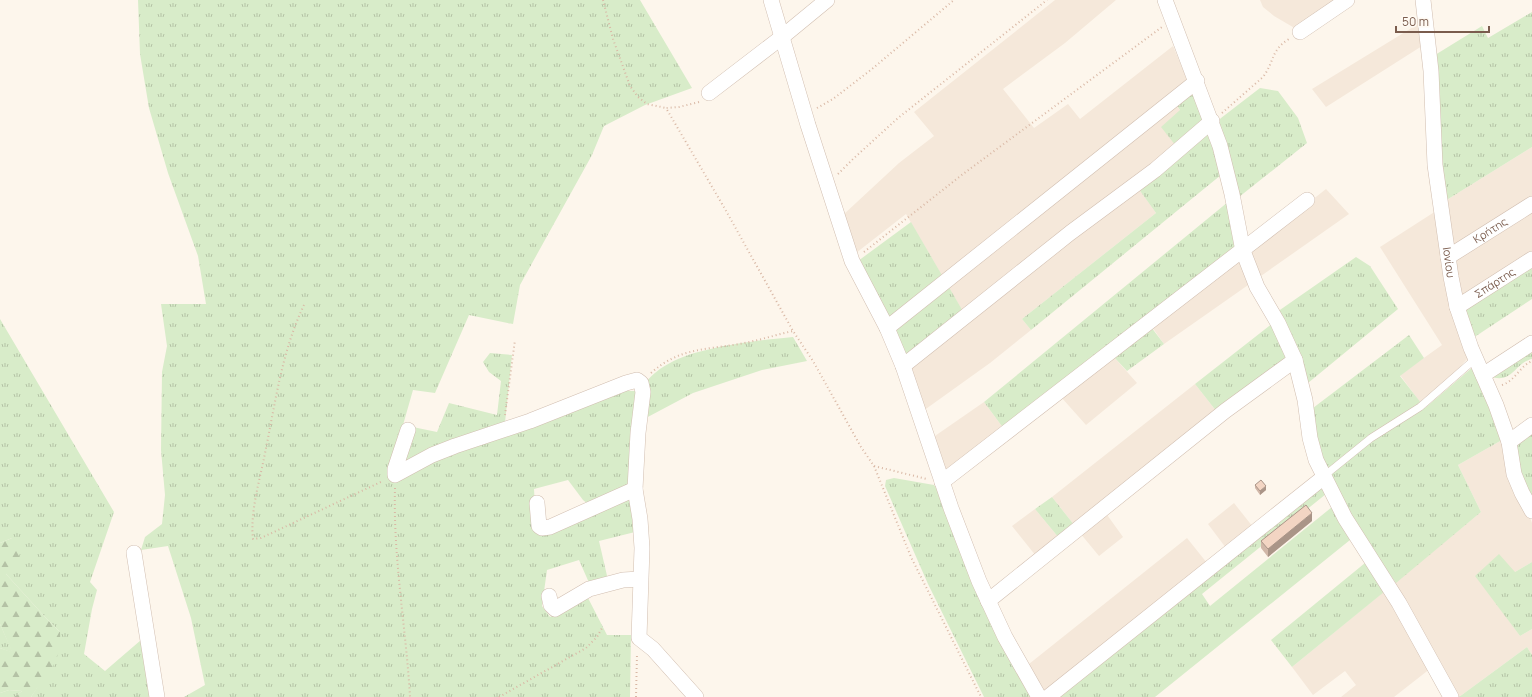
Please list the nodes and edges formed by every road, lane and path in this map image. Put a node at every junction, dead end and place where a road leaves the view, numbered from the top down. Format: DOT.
graph roads {
  1 [pos="603,0"];
  2 [pos="771,0"];
  3 [pos="827,0"];
  4 [pos="954,0"];
  5 [pos="1048,0"];
  6 [pos="1165,0"];
  7 [pos="1347,0"];
  8 [pos="1423,0"];
  9 [pos="1173,20"];
  10 [pos="1300,32"];
  11 [pos="782,37"];
  12 [pos="1197,81"];
  13 [pos="709,93"];
  14 [pos="666,108"];
  15 [pos="805,115"];
  16 [pos="1212,121"];
  17 [pos="827,187"];
  18 [pos="1307,200"];
  19 [pos="1532,204"];
  20 [pos="1243,251"];
  21 [pos="1448,257"];
  22 [pos="1532,259"];
  23 [pos="852,261"];
  24 [pos="304,305"];
  25 [pos="1457,306"];
  26 [pos="887,328"];
  27 [pos="793,331"];
  28 [pos="515,340"];
  29 [pos="1532,343"];
  30 [pos="1475,359"];
  31 [pos="1295,360"];
  32 [pos="1532,362"];
  33 [pos="902,366"];
  34 [pos="1485,380"];
  35 [pos="641,383"];
  36 [pos="1532,425"];
  37 [pos="505,428"];
  38 [pos="408,430"];
  39 [pos="1509,442"];
  40 [pos="874,466"];
  41 [pos="395,475"];
  42 [pos="1324,476"];
  43 [pos="942,482"];
  44 [pos="635,489"];
  45 [pos="537,503"];
  46 [pos="1532,509"];
  47 [pos="134,553"];
  48 [pos="640,579"];
  49 [pos="549,596"];
  50 [pos="988,601"];
  51 [pos="602,628"];
  52 [pos="639,638"];
  53 [pos="157,697"];
  54 [pos="410,697"];
  55 [pos="499,697"];
  56 [pos="636,697"];
  57 [pos="696,697"];
  58 [pos="981,697"];
  59 [pos="1039,697"];
  60 [pos="1048,697"];
  61 [pos="1451,697"];
  1 -- 14 [label="path"];
  2 -- 11 [label="street"];
  3 -- 11 [label="street"];
  4 -- 15 [label="path"];
  5 -- 17 [label="path"];
  6 -- 9 [label="street"];
  7 -- 10 [label="street"];
  8 -- 21 [label="street, Ιονίου"];
  9 -- 12 [label="street"];
  9 -- 23 [label="path"];
  10 -- 16 [label="path"];
  11 -- 13 [label="street"];
  11 -- 15 [label="street"];
  12 -- 16 [label="street"];
  12 -- 26 [label="street"];
  13 -- 14 [label="path"];
  14 -- 27 [label="path"];
  15 -- 17 [label="street"];
  16 -- 20 [label="street"];
  16 -- 33 [label="street"];
  17 -- 23 [label="street"];
  18 -- 20 [label="street"];
  19 -- 21 [label="street, Κρήτης"];
  20 -- 31 [label="street"];
  20 -- 43 [label="street"];
  21 -- 25 [label="street, Ιονίου"];
  22 -- 25 [label="street, Σπάρτης"];
  23 -- 26 [label="street"];
  24 -- 41 [label="path"];
  25 -- 30 [label="street, Ιονίου"];
  26 -- 33 [label="street"];
  27 -- 35 [label="path"];
  27 -- 40 [label="path"];
  28 -- 37 [label="path"];
  29 -- 34 [label="street"];
  30 -- 34 [label="street, Ιονίου"];
  30 -- 42 [label="lane"];
  31 -- 42 [label="street"];
  31 -- 50 [label="street"];
  32 -- 34 [label="path"];
  33 -- 43 [label="street"];
  34 -- 39 [label="street, Ιονίου"];
  35 -- 37 [label="street"];
  35 -- 44 [label="street"];
  36 -- 39 [label="street"];
  37 -- 41 [label="street"];
  38 -- 41 [label="street"];
  39 -- 46 [label="street, Ιονίου"];
  40 -- 43 [label="path"];
  40 -- 58 [label="path"];
  41 -- 54 [label="path"];
  42 -- 60 [label="street"];
  42 -- 61 [label="street"];
  43 -- 50 [label="street"];
  44 -- 45 [label="street"];
  44 -- 48 [label="street"];
  47 -- 53 [label="street"];
  48 -- 49 [label="street"];
  48 -- 52 [label="street"];
  50 -- 59 [label="street"];
  51 -- 55 [label="path"];
  52 -- 56 [label="path"];
  52 -- 57 [label="street"];
}
